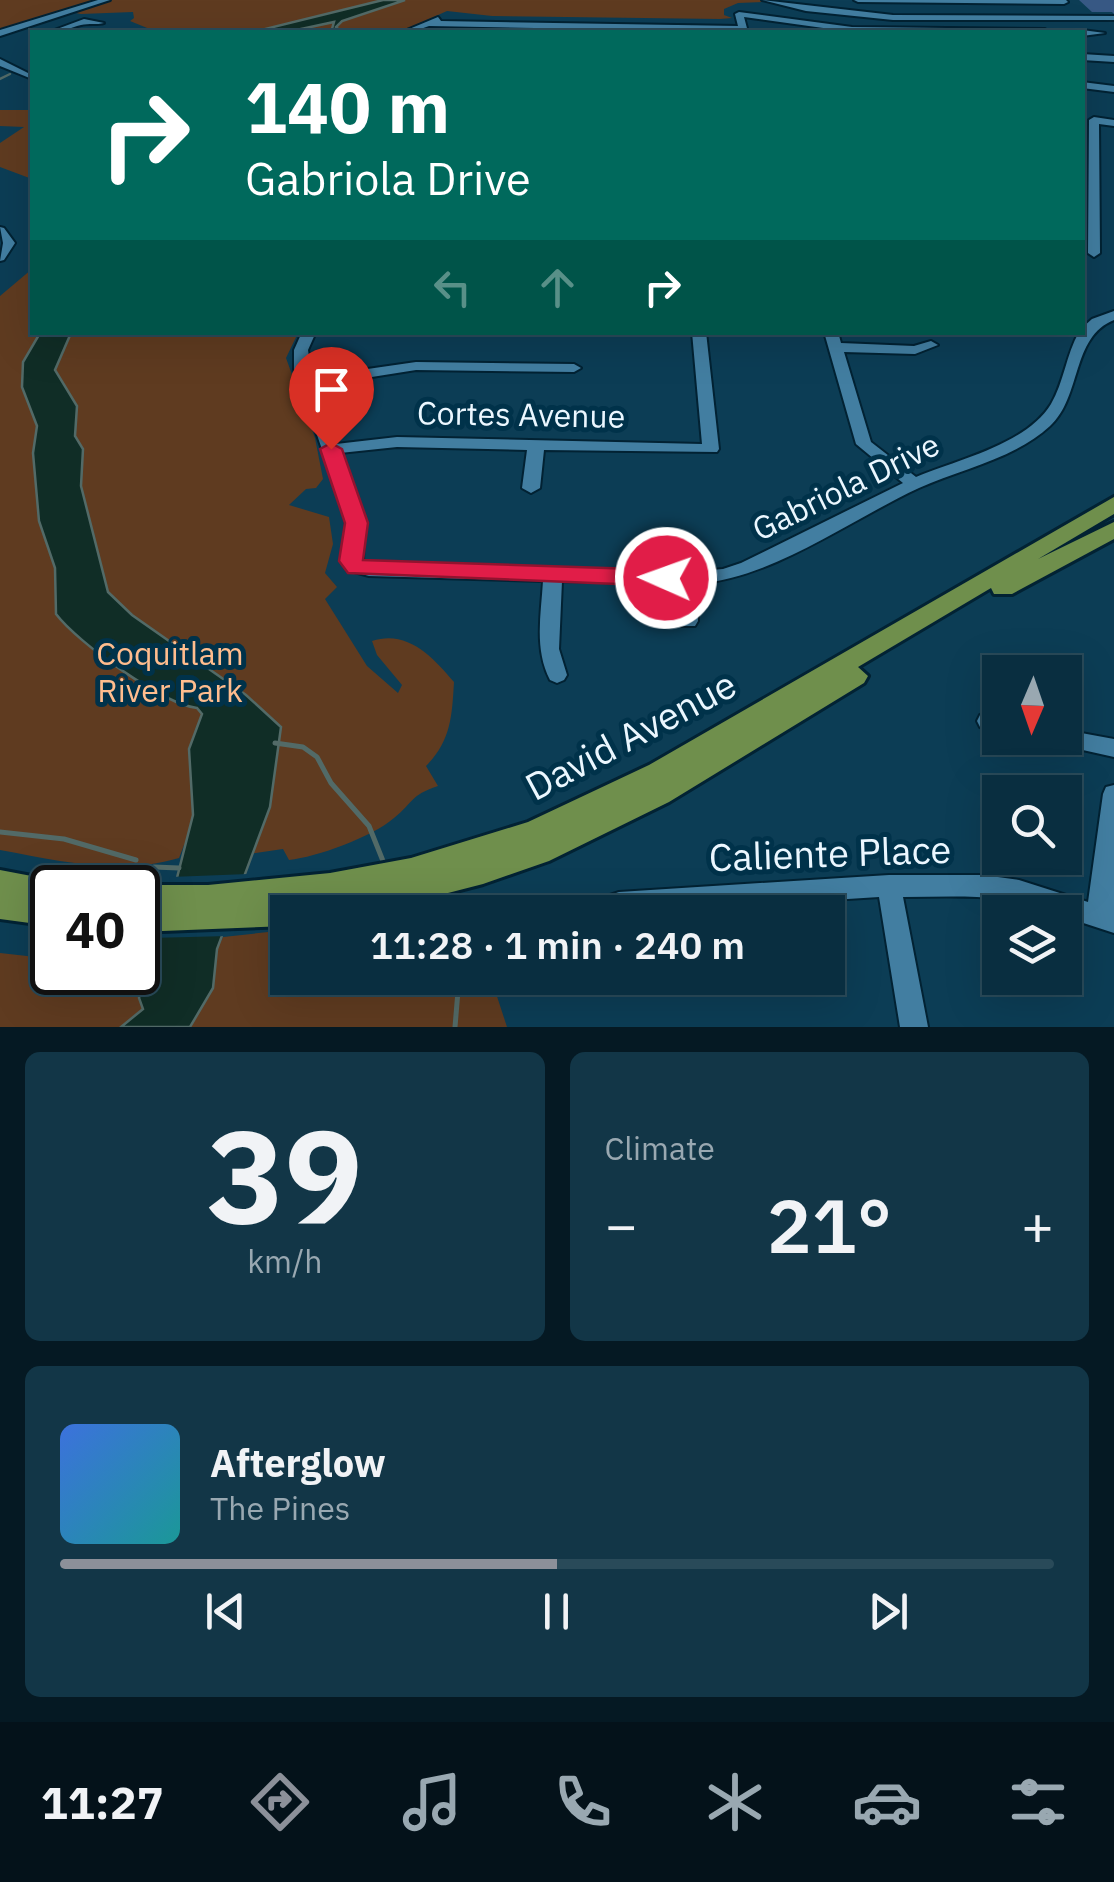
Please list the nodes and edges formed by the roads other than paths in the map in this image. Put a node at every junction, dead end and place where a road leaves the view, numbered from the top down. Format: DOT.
graph roads {
  1 [pos="106,0"];
  2 [pos="766,0"];
  3 [pos="858,0"];
  4 [pos="887,1"];
  5 [pos="1062,1"];
  6 [pos="444,16"];
  7 [pos="1080,17"];
  8 [pos="1114,17"];
  9 [pos="428,23"];
  10 [pos="59,30"];
  11 [pos="89,30"];
  12 [pos="411,30"];
  13 [pos="563,30"];
  14 [pos="652,30"];
  15 [pos="744,30"];
  16 [pos="824,30"];
  17 [pos="1085,33"];
  18 [pos="1100,33"];
  19 [pos="0,34"];
  20 [pos="1085,57"];
  21 [pos="22,58"];
  22 [pos="1114,60"];
  23 [pos="1,62"];
  24 [pos="30,77"];
  25 [pos="1085,85"];
  26 [pos="1114,89"];
  27 [pos="1114,123"];
  28 [pos="1088,189"];
  29 [pos="0,231"];
  30 [pos="1094,253"];
  31 [pos="0,257"];
  32 [pos="1114,315"];
  33 [pos="1085,329"];
  34 [pos="308,335"];
  35 [pos="700,335"];
  36 [pos="1083,335"];
  37 [pos="834,340"];
  38 [pos="932,345"];
  39 [pos="574,368"];
  40 [pos="304,383"];
  41 [pos="536,445"];
  42 [pos="331,449"];
  43 [pos="915,484"];
  44 [pos="531,488"];
  45 [pos="1114,504"];
  46 [pos="1114,529"];
  47 [pos="554,575"];
  48 [pos="688,578"];
  49 [pos="688,621"];
  50 [pos="558,674"];
  51 [pos="1082,742"];
  52 [pos="1114,748"];
  53 [pos="1114,794"];
  54 [pos="474,863"];
  55 [pos="0,884"];
  56 [pos="889,886"];
  57 [pos="30,889"];
  58 [pos="737,895"];
  59 [pos="160,898"];
  60 [pos="0,905"];
  61 [pos="30,909"];
  62 [pos="160,917"];
  63 [pos="1107,919"];
  64 [pos="914,1027"];
  1 -- 19 [label="street"];
  2 -- 7 [label="street"];
  3 -- 4 [label="street"];
  4 -- 5 [label="street"];
  5 -- 7 [label="street"];
  6 -- 9 [label="street"];
  7 -- 8 [label="street"];
  9 -- 12 [label="street"];
  9 -- 13 [label="street"];
  10 -- 11 [label="street"];
  13 -- 14 [label="street"];
  15 -- 16 [label="street"];
  17 -- 18 [label="street"];
  20 -- 22 [label="street"];
  21 -- 23 [label="street"];
  23 -- 24 [label="street"];
  25 -- 26 [label="street"];
  27 -- 28 [label="street"];
  28 -- 30 [label="street"];
  29 -- 31 [label="street"];
  32 -- 33 [label="street, Gabriola Drive"];
  34 -- 40 [label="street, Gabriola Drive"];
  35 -- 41 [label="street, Cortes Avenue"];
  36 -- 43 [label="street, Gabriola Drive"];
  37 -- 38 [label="street"];
  37 -- 43 [label="street"];
  39 -- 40 [label="street"];
  40 -- 42 [label="street, Gabriola Drive"];
  41 -- 42 [label="street, Cortes Avenue"];
  41 -- 44 [label="street"];
  42 -- 47 [label="street, Gabriola Drive"];
  43 -- 48 [label="street, Gabriola Drive"];
  45 -- 54 [label="main road, David Avenue"];
  46 -- 54 [label="main road, David Avenue"];
  47 -- 48 [label="street, Gabriola Drive"];
  47 -- 50 [label="street"];
  48 -- 49 [label="street"];
  51 -- 52 [label="street"];
  53 -- 63 [label="street"];
  54 -- 59 [label="main road, David Avenue"];
  54 -- 62 [label="main road, David Avenue"];
  55 -- 57 [label="main road"];
  56 -- 58 [label="street, Caliente Place"];
  56 -- 63 [label="street, Caliente Place"];
  56 -- 64 [label="street"];
  60 -- 61 [label="main road"];
}
